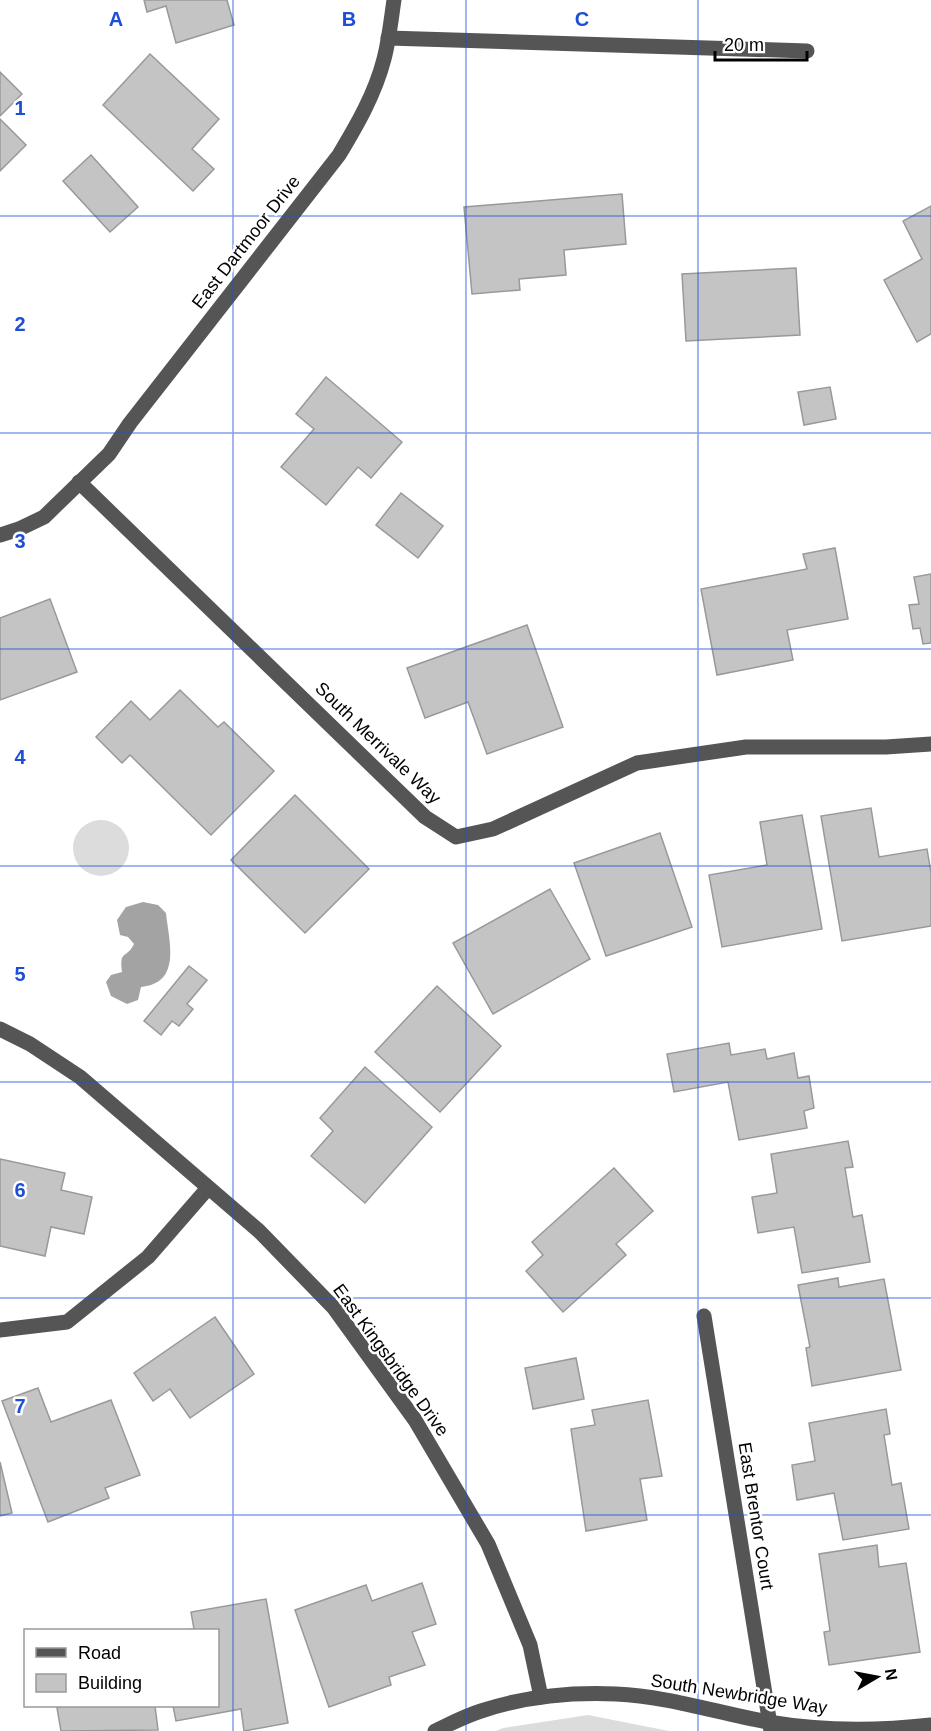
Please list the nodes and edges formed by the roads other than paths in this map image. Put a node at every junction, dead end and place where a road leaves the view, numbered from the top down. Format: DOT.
graph roads {
  1 [pos="394,0"];
  2 [pos="388,38"];
  3 [pos="807,51"];
  4 [pos="79,482"];
  5 [pos="0,535"];
  6 [pos="931,744"];
  7 [pos="0,1029"];
  8 [pos="208,1188"];
  9 [pos="704,1316"];
  10 [pos="0,1330"];
  11 [pos="542,1697"];
  12 [pos="931,1725"];
  13 [pos="770,1727"];
  14 [pos="435,1731"];
  1 -- 2 [label="street, East Dartmoor Drive"];
  2 -- 3 [label="street"];
  2 -- 4 [label="street, East Dartmoor Drive"];
  4 -- 5 [label="street, East Dartmoor Drive"];
  4 -- 6 [label="street, South Merrivale Way"];
  7 -- 8 [label="street, East Kingsbridge Drive"];
  8 -- 10 [label="street"];
  8 -- 11 [label="street, East Kingsbridge Drive"];
  9 -- 13 [label="street, East Brentor Court"];
  11 -- 13 [label="street, South Newbridge Way"];
  11 -- 14 [label="street, South Newbridge Way"];
  12 -- 13 [label="street, South Newbridge Way"];
}
